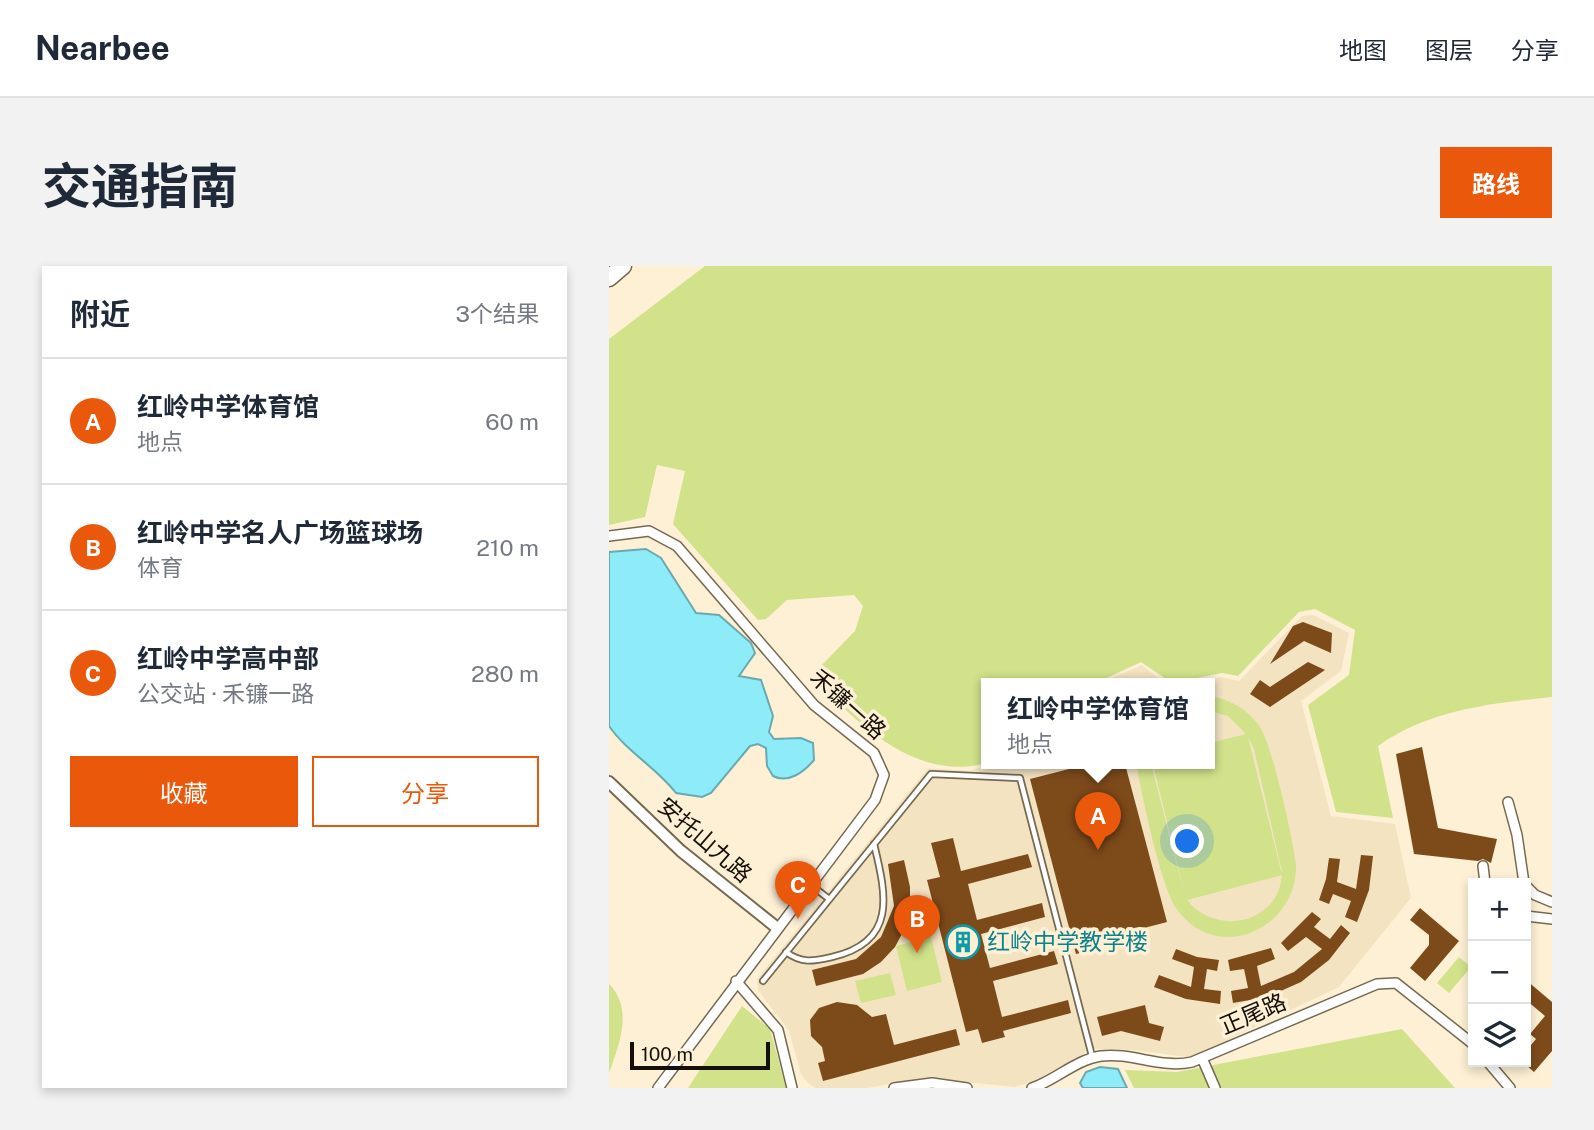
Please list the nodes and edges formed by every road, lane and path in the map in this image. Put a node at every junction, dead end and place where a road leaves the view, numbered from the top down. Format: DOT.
graph roads {
  1 [pos="623,266"];
  2 [pos="609,278"];
  3 [pos="609,536"];
  4 [pos="609,782"];
  5 [pos="1508,802"];
  6 [pos="874,844"];
  7 [pos="1483,866"];
  8 [pos="1484,878"];
  9 [pos="1524,878"];
  10 [pos="810,884"];
  11 [pos="1531,891"];
  12 [pos="829,899"];
  13 [pos="1552,902"];
  14 [pos="1531,917"];
  15 [pos="1552,919"];
  16 [pos="776,927"];
  17 [pos="786,952"];
  18 [pos="736,981"];
  19 [pos="763,981"];
  20 [pos="1468,1040"];
  21 [pos="1093,1058"];
  22 [pos="1202,1058"];
  23 [pos="1492,1067"];
  24 [pos="658,1088"];
  25 [pos="792,1088"];
  26 [pos="894,1088"];
  27 [pos="967,1088"];
  28 [pos="1032,1088"];
  29 [pos="1215,1088"];
  30 [pos="1510,1088"];
  1 -- 2 [label="highway"];
  3 -- 10 [label="street, 禾镰一路"];
  4 -- 16 [label="street, 安托山九路"];
  5 -- 9 [label="street"];
  6 -- 12 [label="lane"];
  6 -- 17 [label="lane"];
  6 -- 21 [label="lane"];
  7 -- 8 [label="street"];
  10 -- 12 [label="lane"];
  10 -- 16 [label="street, 禾镰一路"];
  11 -- 13 [label="street"];
  12 -- 17 [label="lane"];
  14 -- 15 [label="street"];
  16 -- 18 [label="street, 禾镰一路"];
  17 -- 19 [label="lane"];
  18 -- 24 [label="street, 禾镰一路"];
  18 -- 25 [label="street"];
  20 -- 22 [label="street, 正尾路"];
  21 -- 22 [label="street, 正尾路"];
  21 -- 28 [label="street, 正尾路"];
  22 -- 29 [label="street"];
  23 -- 30 [label="street"];
  26 -- 27 [label="street"];
}
